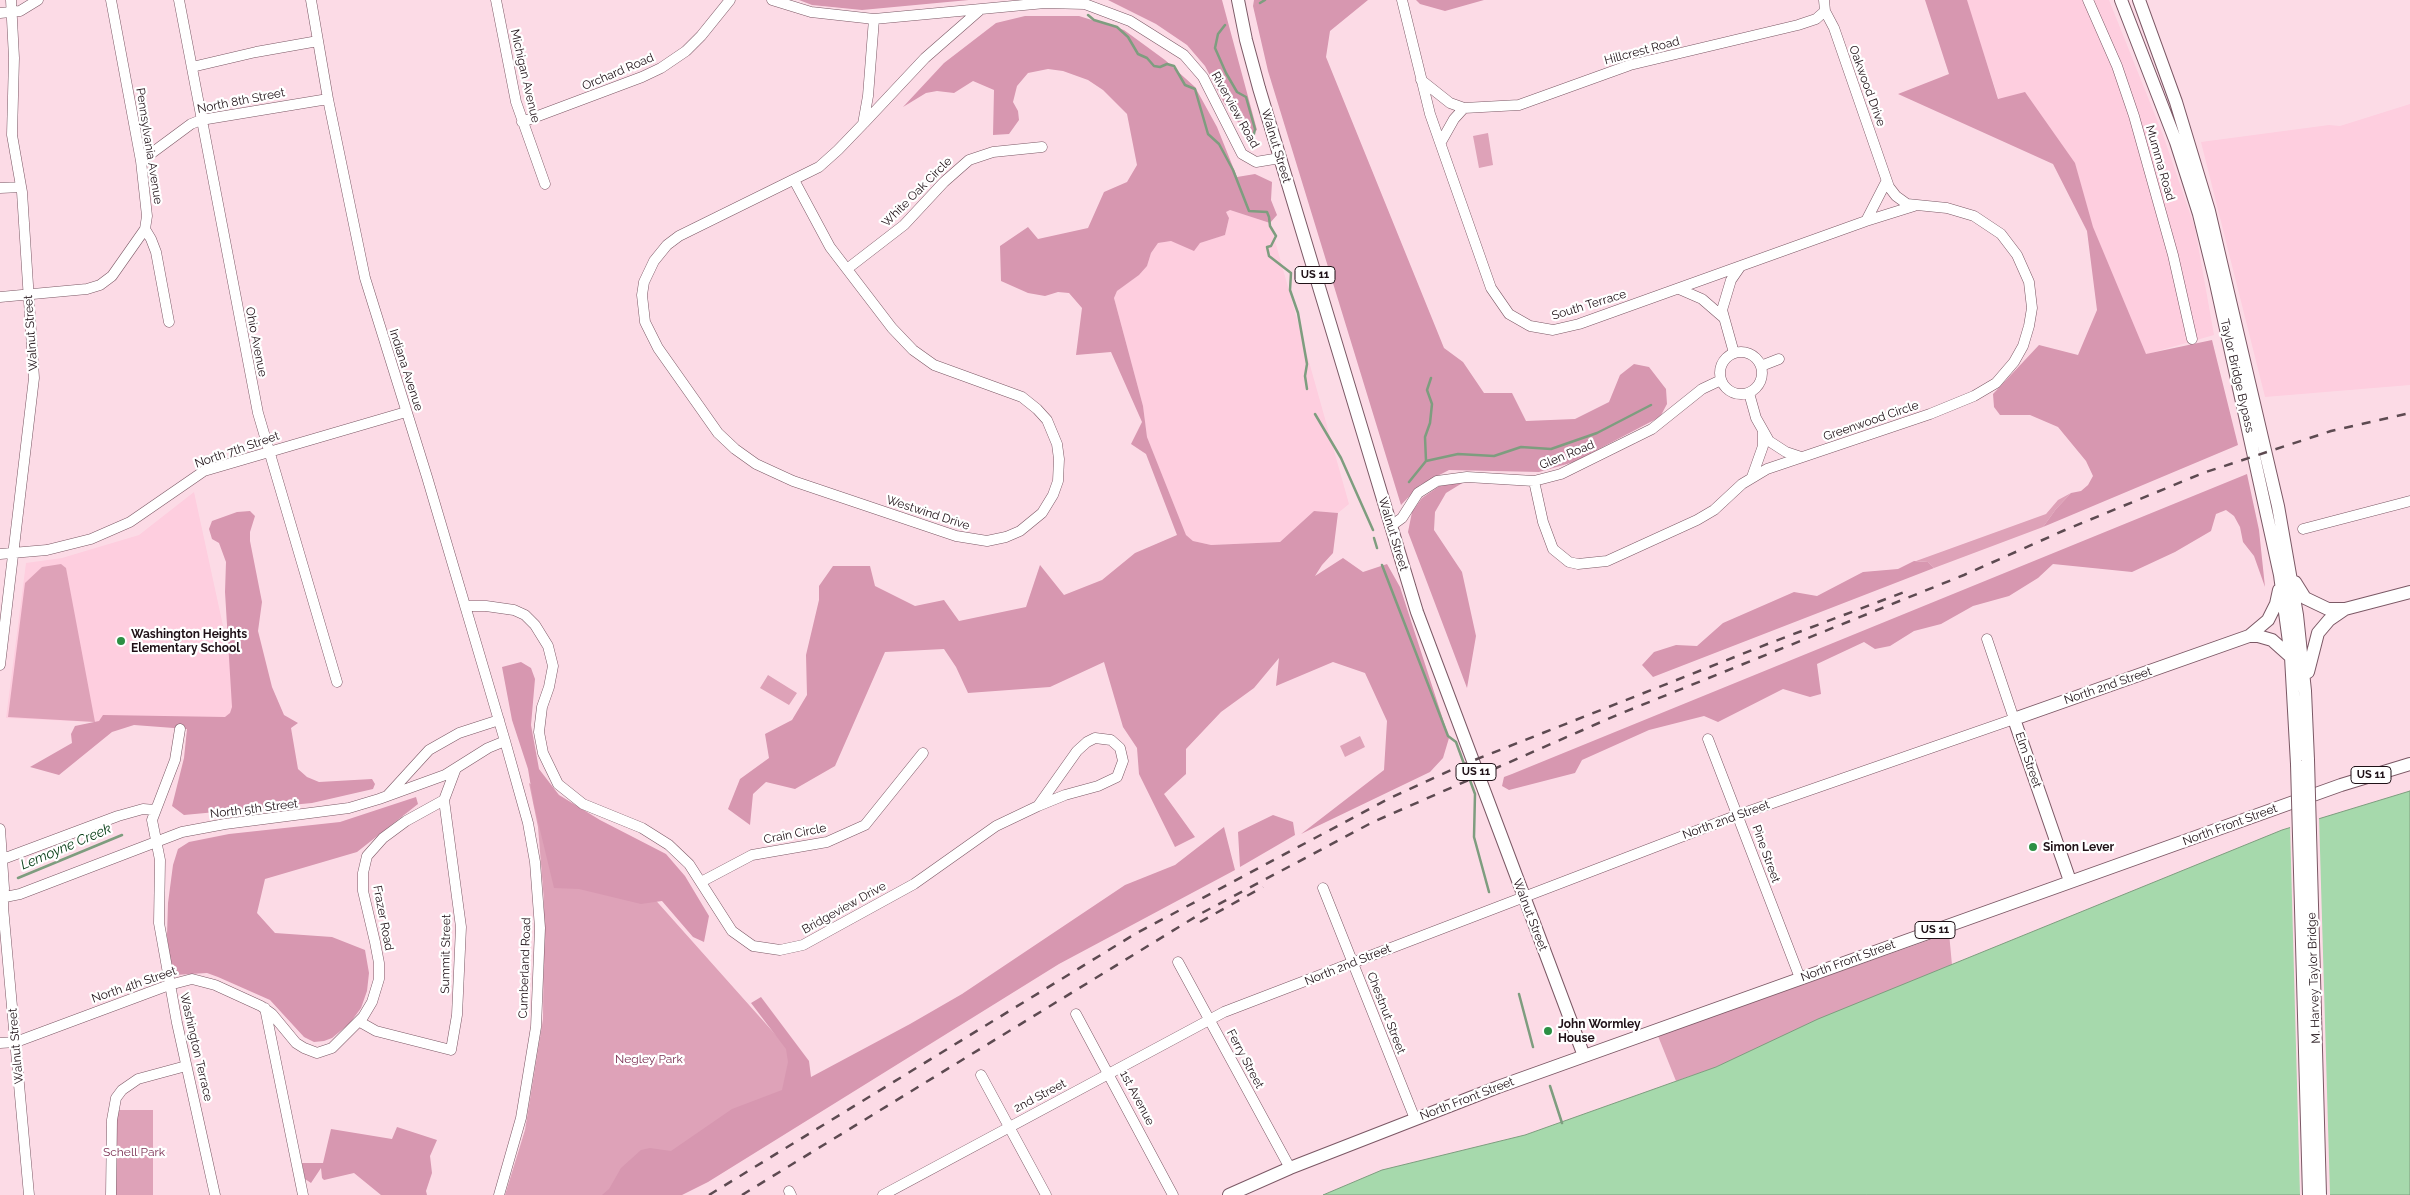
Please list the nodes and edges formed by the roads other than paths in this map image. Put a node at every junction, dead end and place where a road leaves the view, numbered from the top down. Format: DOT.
graph roads {
  1 [pos="11,0"];
  2 [pos="38,0"];
  3 [pos="110,0"];
  4 [pos="179,0"];
  5 [pos="311,0"];
  6 [pos="496,0"];
  7 [pos="730,0"];
  8 [pos="772,0"];
  9 [pos="1238,0"];
  10 [pos="1402,0"];
  11 [pos="1824,0"];
  12 [pos="2088,0"];
  13 [pos="2121,0"];
  14 [pos="2139,0"];
  15 [pos="981,9"];
  16 [pos="1825,11"];
  17 [pos="11,12"];
  18 [pos="0,13"];
  19 [pos="874,19"];
  20 [pos="318,42"];
  21 [pos="192,67"];
  22 [pos="1421,80"];
  23 [pos="328,99"];
  24 [pos="1464,108"];
  25 [pos="202,120"];
  26 [pos="522,122"];
  27 [pos="0,124"];
  28 [pos="12,124"];
  29 [pos="863,124"];
  30 [pos="1441,142"];
  31 [pos="1042,147"];
  32 [pos="1280,158"];
  33 [pos="141,161"];
  34 [pos="794,180"];
  35 [pos="1886,182"];
  36 [pos="545,184"];
  37 [pos="21,186"];
  38 [pos="0,188"];
  39 [pos="1914,206"];
  40 [pos="1866,221"];
  41 [pos="145,230"];
  42 [pos="1740,267"];
  43 [pos="847,269"];
  44 [pos="1679,288"];
  45 [pos="28,295"];
  46 [pos="0,297"];
  47 [pos="1724,318"];
  48 [pos="170,322"];
  49 [pos="2192,338"];
  50 [pos="1734,353"];
  51 [pos="1779,359"];
  52 [pos="1762,366"];
  53 [pos="1721,380"];
  54 [pos="1749,393"];
  55 [pos="406,412"];
  56 [pos="1763,431"];
  57 [pos="268,452"];
  58 [pos="1801,457"];
  59 [pos="1752,478"];
  60 [pos="1534,481"];
  61 [pos="2410,502"];
  62 [pos="1391,526"];
  63 [pos="2303,529"];
  64 [pos="15,553"];
  65 [pos="0,554"];
  66 [pos="2286,574"];
  67 [pos="2410,592"];
  68 [pos="465,606"];
  69 [pos="2345,609"];
  70 [pos="2249,636"];
  71 [pos="1987,639"];
  72 [pos="2291,657"];
  73 [pos="0,665"];
  74 [pos="337,682"];
  75 [pos="2305,691"];
  76 [pos="2014,719"];
  77 [pos="499,720"];
  78 [pos="180,729"];
  79 [pos="1708,740"];
  80 [pos="506,741"];
  81 [pos="923,753"];
  82 [pos="2303,762"];
  83 [pos="2410,764"];
  84 [pos="456,768"];
  85 [pos="386,797"];
  86 [pos="444,800"];
  87 [pos="1038,806"];
  88 [pos="155,810"];
  89 [pos="1738,815"];
  90 [pos="0,829"];
  91 [pos="157,841"];
  92 [pos="3,858"];
  93 [pos="701,882"];
  94 [pos="2070,882"];
  95 [pos="1323,888"];
  96 [pos="1524,897"];
  97 [pos="2,898"];
  98 [pos="1178,962"];
  99 [pos="1354,963"];
  100 [pos="1800,978"];
  101 [pos="169,985"];
  102 [pos="265,1008"];
  103 [pos="1076,1014"];
  104 [pos="1209,1019"];
  105 [pos="360,1022"];
  106 [pos="16,1042"];
  107 [pos="0,1043"];
  108 [pos="1584,1056"];
  109 [pos="186,1066"];
  110 [pos="1110,1073"];
  111 [pos="981,1076"];
  112 [pos="1415,1118"];
  113 [pos="1010,1127"];
  114 [pos="1290,1168"];
  115 [pos="28,1195"];
  116 [pos="111,1195"];
  117 [pos="215,1195"];
  118 [pos="303,1195"];
  119 [pos="499,1195"];
  120 [pos="883,1195"];
  121 [pos="1046,1195"];
  122 [pos="1173,1195"];
  123 [pos="1230,1195"];
  124 [pos="2309,1195"];
  125 [pos="2320,1195"];
  1 -- 17 [label="street, Walnut Street"];
  2 -- 17 [label="street"];
  3 -- 33 [label="street, Pennsylvania Avenue"];
  4 -- 21 [label="street, Ohio Avenue"];
  5 -- 20 [label="street, Indiana Avenue"];
  6 -- 26 [label="street, Michigan Avenue"];
  7 -- 26 [label="street, Orchard Road"];
  8 -- 19 [label="street, Riverview Road"];
  9 -- 32 [label="main road, Walnut Street / US 11"];
  10 -- 22 [label="street, South Terrace"];
  11 -- 16 [label="street, Oakwood Drive"];
  12 -- 49 [label="street, Mumma Road"];
  13 -- 66 [label="main road, Taylor Bridge Bypass"];
  14 -- 66 [label="main road, Taylor Bridge Bypass"];
  15 -- 19 [label="street, Riverview Road"];
  15 -- 29 [label="street, Westwind Drive"];
  15 -- 32 [label="street, Riverview Road"];
  16 -- 24 [label="street, Hillcrest Road"];
  16 -- 35 [label="street, Oakwood Drive"];
  17 -- 18 [label="street"];
  17 -- 28 [label="street, Walnut Street"];
  19 -- 29 [label="street"];
  20 -- 21 [label="street"];
  20 -- 23 [label="street, Indiana Avenue"];
  21 -- 25 [label="street, Ohio Avenue"];
  22 -- 24 [label="street"];
  22 -- 30 [label="street, South Terrace"];
  23 -- 25 [label="street, North 8th Street"];
  23 -- 55 [label="street, Indiana Avenue"];
  24 -- 30 [label="street"];
  25 -- 33 [label="street, North 8th Street"];
  25 -- 57 [label="street, Ohio Avenue"];
  26 -- 36 [label="street, Michigan Avenue"];
  27 -- 28 [label="street"];
  28 -- 37 [label="street, Walnut Street"];
  29 -- 34 [label="street, Westwind Drive"];
  30 -- 44 [label="street, South Terrace"];
  31 -- 43 [label="street, White Oak Circle"];
  32 -- 62 [label="main road, Walnut Street / US 11"];
  33 -- 41 [label="street, Pennsylvania Avenue"];
  34 -- 43 [label="street, Westwind Drive"];
  34 -- 43 [label="street, Westwind Drive"];
  35 -- 39 [label="street"];
  35 -- 40 [label="street"];
  37 -- 38 [label="street"];
  37 -- 45 [label="street, Walnut Street"];
  39 -- 40 [label="street, South Terrace"];
  39 -- 58 [label="street, Greenwood Circle"];
  40 -- 42 [label="street, South Terrace"];
  41 -- 45 [label="street"];
  41 -- 48 [label="street, Pennsylvania Avenue"];
  42 -- 44 [label="street, South Terrace"];
  42 -- 47 [label="street"];
  44 -- 47 [label="street"];
  45 -- 46 [label="street"];
  45 -- 64 [label="street, Walnut Street"];
  47 -- 50 [label="street"];
  50 -- 52 [label="street"];
  50 -- 53 [label="street"];
  51 -- 52 [label="street"];
  52 -- 54 [label="street"];
  53 -- 54 [label="street"];
  53 -- 60 [label="street, Glen Road"];
  54 -- 56 [label="street"];
  55 -- 57 [label="street, North 7th Street"];
  55 -- 68 [label="street, Indiana Avenue"];
  56 -- 58 [label="street"];
  56 -- 59 [label="street"];
  57 -- 64 [label="street, North 7th Street"];
  57 -- 74 [label="street, Ohio Avenue"];
  58 -- 59 [label="street, Greenwood Circle"];
  59 -- 60 [label="street, Greenwood Circle"];
  60 -- 62 [label="street, Glen Road"];
  61 -- 63 [label="street"];
  62 -- 96 [label="main road, Walnut Street / US 11"];
  64 -- 65 [label="street, North 7th Street"];
  64 -- 73 [label="street, Walnut Street"];
  66 -- 69 [label="main road"];
  66 -- 70 [label="main road"];
  66 -- 72 [label="main road, Taylor Bridge Bypass"];
  66 -- 75 [label="main road, Taylor Bridge Bypass"];
  67 -- 69 [label="main road"];
  68 -- 77 [label="street, Indiana Avenue"];
  68 -- 93 [label="street, Bridgeview Drive"];
  69 -- 75 [label="main road"];
  70 -- 72 [label="main road"];
  70 -- 76 [label="main road, North 2nd Street"];
  71 -- 76 [label="street, Elm Street"];
  72 -- 82 [label="main road, Taylor Bridge Bypass"];
  75 -- 82 [label="main road, Taylor Bridge Bypass"];
  76 -- 89 [label="street, North 2nd Street"];
  76 -- 94 [label="main road, Elm Street"];
  77 -- 80 [label="street, Indiana Avenue"];
  77 -- 85 [label="street"];
  78 -- 88 [label="street, Washington Terrace"];
  79 -- 89 [label="street, Pine Street"];
  80 -- 84 [label="street, North 5th Street"];
  80 -- 119 [label="street, Cumberland Road"];
  81 -- 93 [label="street, Crain Circle"];
  82 -- 124 [label="main road, M. Harvey Taylor Bridge, bridge"];
  82 -- 125 [label="main road, M. Harvey Taylor Bridge, bridge"];
  83 -- 94 [label="main road, North Front Street / US 11"];
  84 -- 85 [label="street, North 5th Street"];
  84 -- 86 [label="street"];
  85 -- 91 [label="street, North 5th Street"];
  86 -- 105 [label="street, Frazer Road"];
  86 -- 105 [label="street, Summit Street"];
  87 -- 87 [label="street, Bridgeview Drive"];
  87 -- 93 [label="street, Bridgeview Drive"];
  88 -- 91 [label="street, Washington Terrace"];
  88 -- 92 [label="street"];
  89 -- 96 [label="street, North 2nd Street"];
  89 -- 100 [label="street, Pine Street"];
  90 -- 92 [label="street"];
  91 -- 97 [label="street, North 5th Street"];
  91 -- 101 [label="street, Washington Terrace"];
  92 -- 97 [label="street"];
  94 -- 100 [label="main road, North Front Street / US 11"];
  95 -- 99 [label="street, Chestnut Street"];
  96 -- 99 [label="street, North 2nd Street"];
  96 -- 108 [label="main road, Walnut Street / US 11"];
  97 -- 106 [label="street, Walnut Street"];
  98 -- 104 [label="street, Ferry Street"];
  99 -- 104 [label="street, North 2nd Street"];
  99 -- 112 [label="street, Chestnut Street"];
  100 -- 108 [label="main road, North Front Street / US 11"];
  101 -- 102 [label="street, North 4th Street"];
  101 -- 106 [label="street, North 4th Street"];
  101 -- 109 [label="street, Washington Terrace"];
  102 -- 105 [label="street, North 4th Street"];
  102 -- 118 [label="street"];
  103 -- 110 [label="street, 1st Avenue"];
  104 -- 110 [label="street, 2nd Street"];
  104 -- 114 [label="street, Ferry Street"];
  106 -- 107 [label="street, North 4th Street"];
  106 -- 115 [label="street, Walnut Street"];
  108 -- 112 [label="main road, North Front Street"];
  109 -- 116 [label="street"];
  109 -- 117 [label="street, Washington Terrace"];
  110 -- 113 [label="street, 2nd Street"];
  110 -- 122 [label="street, 1st Avenue"];
  111 -- 113 [label="street"];
  112 -- 114 [label="main road, North Front Street"];
  113 -- 120 [label="street, 2nd Street"];
  113 -- 121 [label="street"];
  114 -- 123 [label="main road, North Front Street"];
}
